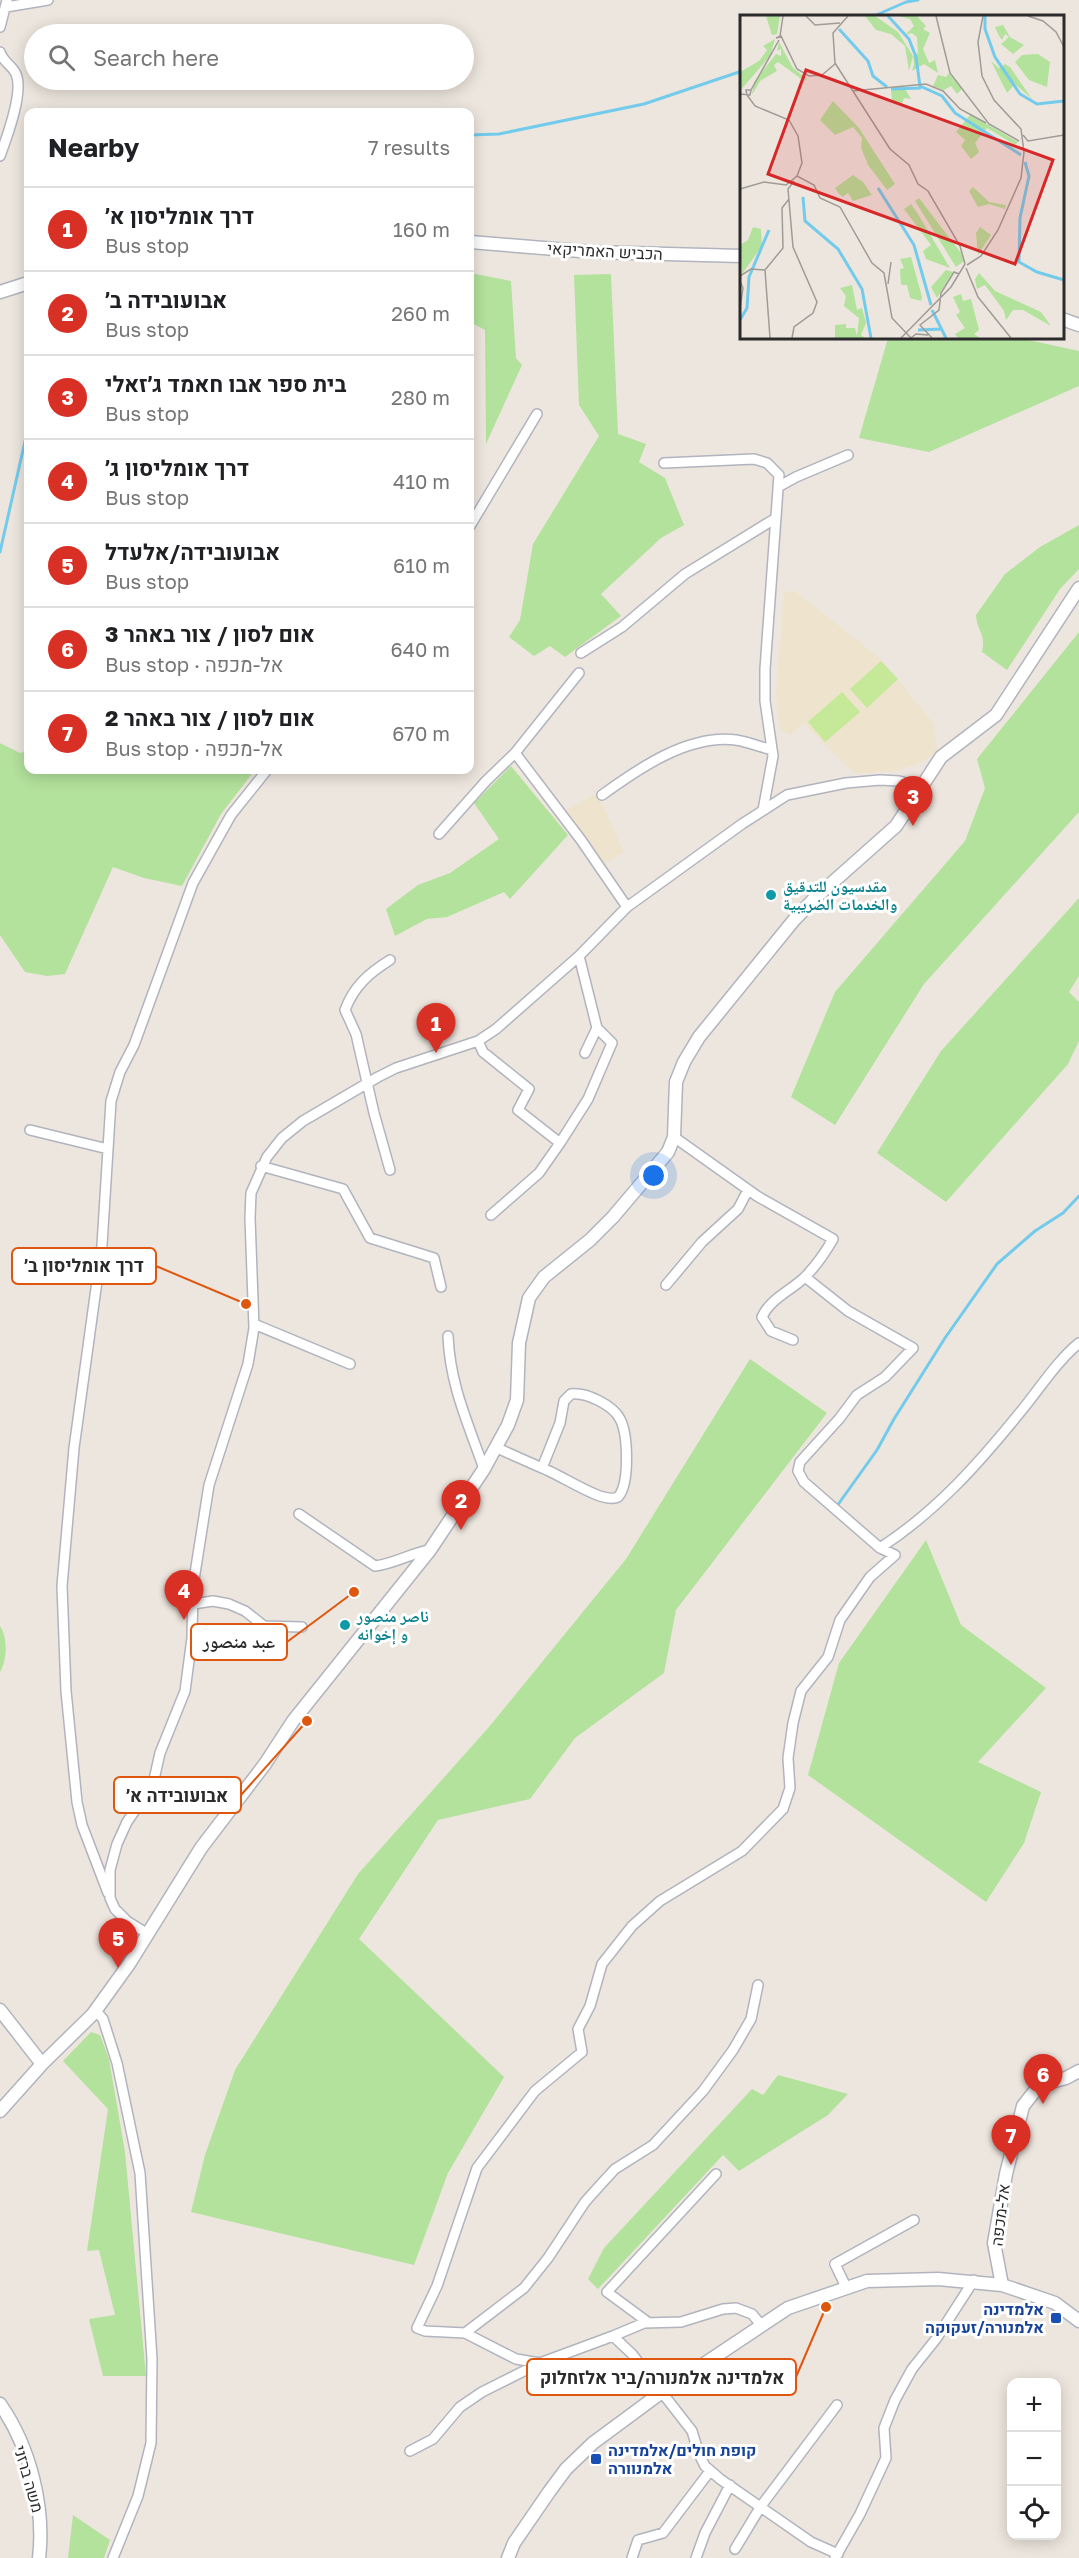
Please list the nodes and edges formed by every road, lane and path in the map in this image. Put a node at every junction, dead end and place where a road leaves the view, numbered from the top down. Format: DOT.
graph roads {
  1 [pos="48,0"];
  2 [pos="7,3"];
  3 [pos="0,27"];
  4 [pos="0,52"];
  5 [pos="0,156"];
  6 [pos="474,243"];
  7 [pos="740,256"];
  8 [pos="24,284"];
  9 [pos="0,292"];
  10 [pos="1064,320"];
  11 [pos="1079,325"];
  12 [pos="537,414"];
  13 [pos="848,455"];
  14 [pos="664,463"];
  15 [pos="778,487"];
  16 [pos="776,518"];
  17 [pos="474,519"];
  18 [pos="1079,588"];
  19 [pos="581,653"];
  20 [pos="579,673"];
  21 [pos="772,750"];
  22 [pos="515,753"];
  23 [pos="264,774"];
  24 [pos="921,787"];
  25 [pos="602,795"];
  26 [pos="764,810"];
  27 [pos="439,834"];
  28 [pos="627,907"];
  29 [pos="579,956"];
  30 [pos="390,960"];
  31 [pos="597,1028"];
  32 [pos="478,1041"];
  33 [pos="585,1053"];
  34 [pos="367,1084"];
  35 [pos="30,1130"];
  36 [pos="674,1137"];
  37 [pos="560,1143"];
  38 [pos="108,1149"];
  39 [pos="261,1166"];
  40 [pos="390,1170"];
  41 [pos="748,1190"];
  42 [pos="491,1215"];
  43 [pos="805,1277"];
  44 [pos="666,1285"];
  45 [pos="441,1287"];
  46 [pos="254,1324"];
  47 [pos="448,1336"];
  48 [pos="793,1340"];
  49 [pos="1079,1343"];
  50 [pos="350,1364"];
  51 [pos="497,1448"];
  52 [pos="542,1468"];
  53 [pos="484,1469"];
  54 [pos="299,1514"];
  55 [pos="880,1548"];
  56 [pos="430,1550"];
  57 [pos="193,1604"];
  58 [pos="302,1627"];
  59 [pos="110,1898"];
  60 [pos="148,1934"];
  61 [pos="758,1985"];
  62 [pos="0,2010"];
  63 [pos="96,2011"];
  64 [pos="42,2064"];
  65 [pos="1079,2071"];
  66 [pos="0,2111"];
  67 [pos="716,2174"];
  68 [pos="914,2220"];
  69 [pos="974,2280"];
  70 [pos="1002,2285"];
  71 [pos="846,2287"];
  72 [pos="1054,2303"];
  73 [pos="1079,2313"];
  74 [pos="1079,2321"];
  75 [pos="649,2323"];
  76 [pos="762,2326"];
  77 [pos="465,2333"];
  78 [pos="613,2336"];
  79 [pos="540,2363"];
  80 [pos="662,2392"];
  81 [pos="0,2404"];
  82 [pos="837,2405"];
  83 [pos="410,2451"];
  84 [pos="710,2470"];
  85 [pos="730,2485"];
  86 [pos="761,2506"];
  87 [pos="735,2549"];
  88 [pos="836,2556"];
  89 [pos="39,2558"];
  90 [pos="113,2558"];
  91 [pos="508,2558"];
  92 [pos="632,2558"];
  93 [pos="696,2558"];
  1 -- 2 [label="street"];
  2 -- 3 [label="street"];
  4 -- 5 [label="street"];
  6 -- 7 [label="street, הכביש האמריקאי"];
  8 -- 9 [label="street"];
  10 -- 11 [label="street"];
  12 -- 17 [label="street"];
  13 -- 15 [label="street"];
  14 -- 15 [label="street"];
  15 -- 16 [label="street"];
  16 -- 19 [label="street"];
  16 -- 21 [label="street"];
  18 -- 24 [label="street"];
  20 -- 22 [label="street"];
  21 -- 25 [label="street"];
  21 -- 26 [label="street"];
  22 -- 27 [label="street"];
  22 -- 28 [label="street"];
  23 -- 38 [label="street"];
  24 -- 26 [label="street"];
  24 -- 36 [label="street"];
  26 -- 28 [label="street"];
  28 -- 29 [label="street"];
  29 -- 31 [label="street"];
  29 -- 32 [label="street"];
  30 -- 34 [label="street"];
  31 -- 33 [label="street"];
  31 -- 37 [label="street"];
  32 -- 34 [label="street"];
  32 -- 37 [label="street"];
  34 -- 39 [label="street"];
  34 -- 40 [label="street"];
  35 -- 38 [label="street"];
  36 -- 41 [label="street"];
  36 -- 51 [label="street"];
  37 -- 42 [label="street"];
  38 -- 59 [label="street"];
  39 -- 45 [label="street"];
  39 -- 46 [label="street"];
  41 -- 43 [label="street"];
  41 -- 44 [label="street"];
  43 -- 48 [label="street"];
  43 -- 55 [label="street"];
  46 -- 50 [label="street"];
  46 -- 57 [label="street"];
  47 -- 53 [label="street"];
  49 -- 55 [label="street"];
  51 -- 52 [label="street"];
  51 -- 53 [label="street"];
  52 -- 52 [label="street"];
  53 -- 56 [label="street"];
  54 -- 56 [label="street"];
  55 -- 77 [label="street"];
  56 -- 60 [label="street"];
  57 -- 58 [label="street"];
  57 -- 59 [label="street"];
  59 -- 60 [label="street"];
  60 -- 63 [label="street"];
  61 -- 77 [label="street"];
  62 -- 64 [label="street"];
  63 -- 64 [label="street"];
  63 -- 90 [label="street"];
  64 -- 66 [label="street"];
  65 -- 70 [label="street, אל-מכפה"];
  67 -- 75 [label="street"];
  68 -- 71 [label="street"];
  69 -- 70 [label="street"];
  69 -- 71 [label="street"];
  69 -- 88 [label="street"];
  70 -- 72 [label="street"];
  71 -- 76 [label="street"];
  72 -- 73 [label="street"];
  72 -- 74 [label="street"];
  75 -- 76 [label="street"];
  75 -- 78 [label="street"];
  76 -- 80 [label="street"];
  77 -- 79 [label="street"];
  78 -- 79 [label="street"];
  78 -- 80 [label="street"];
  79 -- 83 [label="street"];
  80 -- 84 [label="street"];
  80 -- 91 [label="street"];
  81 -- 89 [label="street, משה ברזני"];
  82 -- 86 [label="street"];
  84 -- 85 [label="street"];
  84 -- 92 [label="street"];
  85 -- 86 [label="street"];
  85 -- 93 [label="street"];
  86 -- 87 [label="street"];
  86 -- 88 [label="street"];
}
